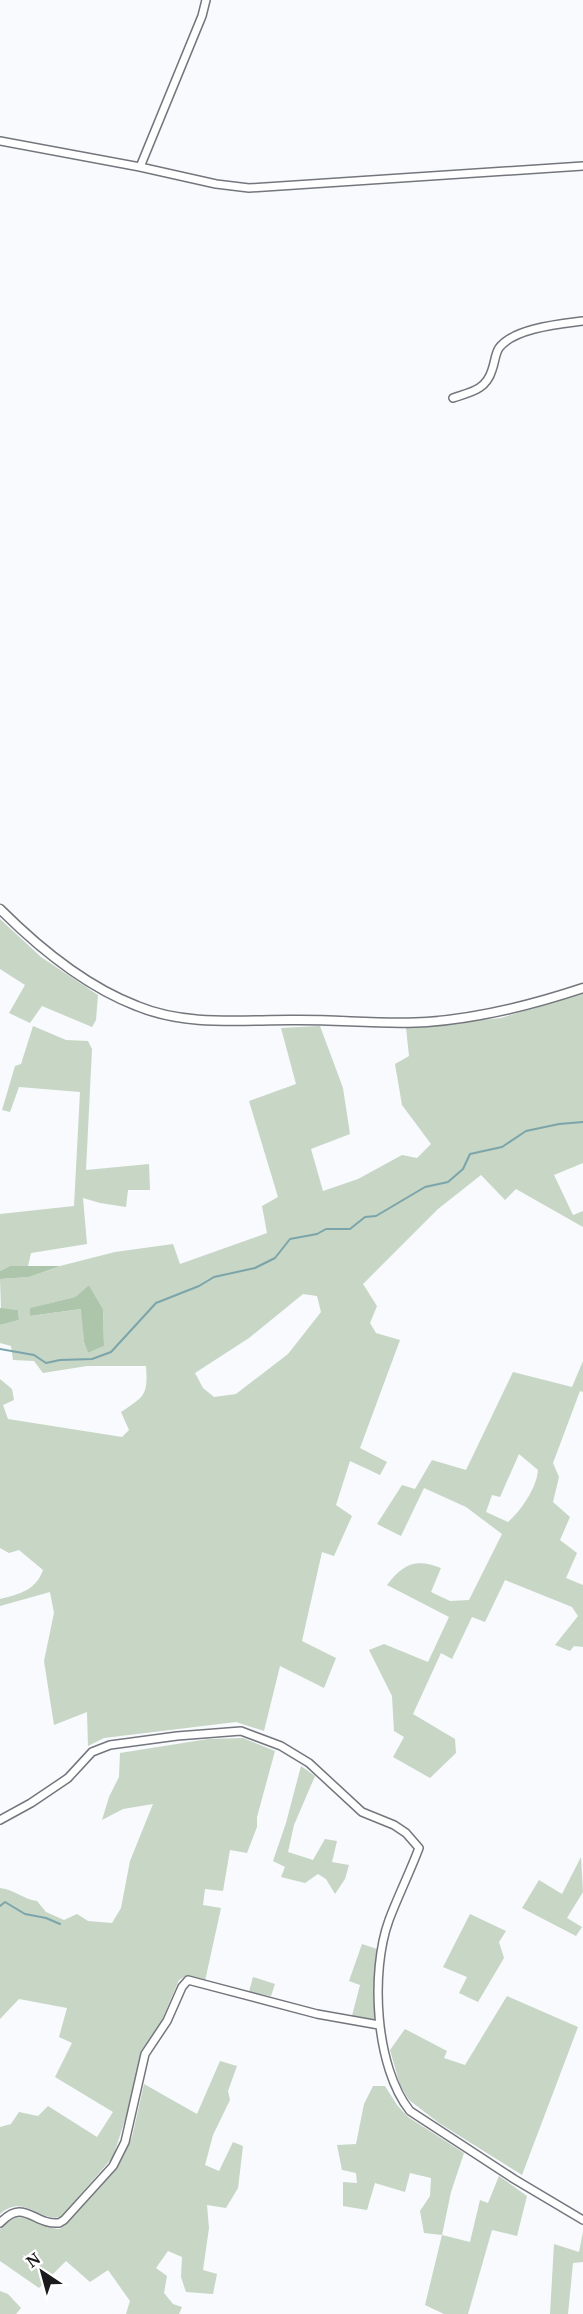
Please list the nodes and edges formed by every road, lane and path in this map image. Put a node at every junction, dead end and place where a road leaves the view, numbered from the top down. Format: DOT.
graph roads {
  1 [pos="206,0"];
  2 [pos="0,141"];
  3 [pos="583,165"];
  4 [pos="140,167"];
  5 [pos="583,321"];
  6 [pos="453,398"];
  7 [pos="0,909"];
  8 [pos="583,988"];
  9 [pos="0,1820"];
  10 [pos="379,2025"];
  11 [pos="583,2220"];
  12 [pos="0,2223"];
  1 -- 4 [label="street"];
  2 -- 4 [label="street"];
  3 -- 4 [label="street"];
  5 -- 6 [label="street"];
  7 -- 8 [label="street"];
  9 -- 10 [label="street"];
  10 -- 11 [label="street"];
  10 -- 12 [label="street"];
}
